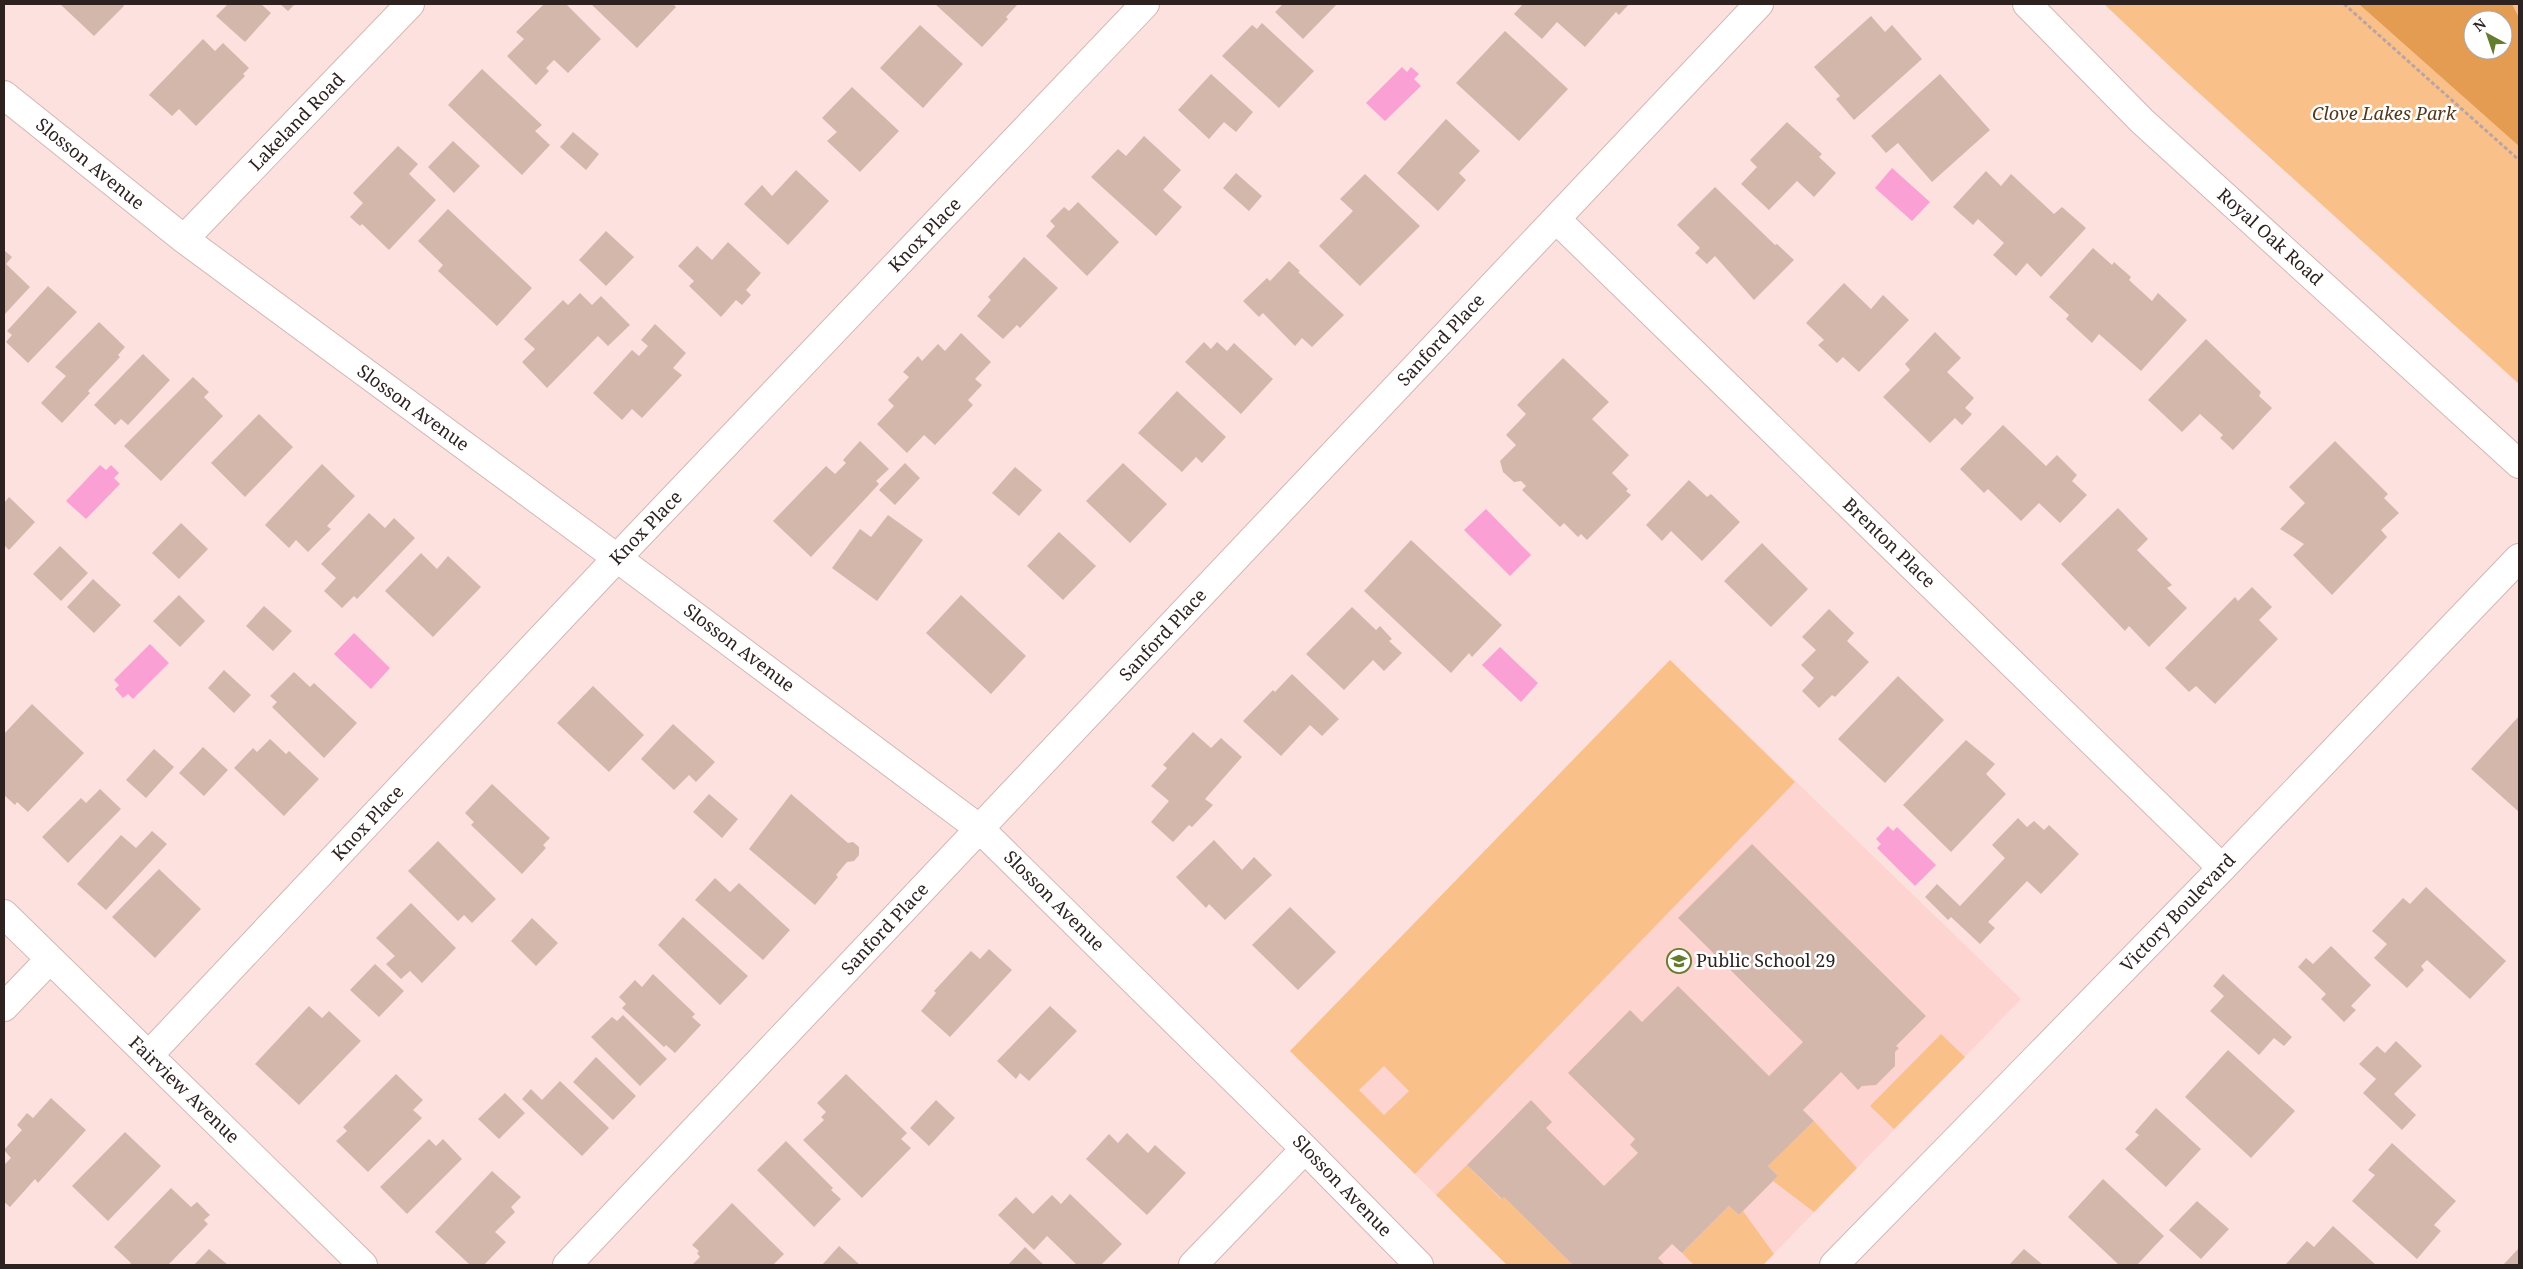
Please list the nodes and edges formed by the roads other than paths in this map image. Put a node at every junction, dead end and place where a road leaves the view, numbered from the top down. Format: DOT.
graph roads {
  1 [pos="410,4"];
  2 [pos="1145,4"];
  3 [pos="1759,4"];
  4 [pos="2027,4"];
  5 [pos="4,95"];
  6 [pos="1556,219"];
  7 [pos="184,240"];
  8 [pos="2519,464"];
  9 [pos="617,558"];
  10 [pos="2519,558"];
  11 [pos="980,829"];
  12 [pos="2222,868"];
  13 [pos="4,914"];
  14 [pos="50,959"];
  15 [pos="4,1007"];
  16 [pos="148,1055"];
  17 [pos="1305,1148"];
  18 [pos="363,1265"];
  19 [pos="567,1265"];
  20 [pos="1193,1265"];
  21 [pos="1419,1265"];
  22 [pos="1834,1265"];
  1 -- 7 [label="street, Lakeland Road"];
  2 -- 9 [label="street, Knox Place"];
  3 -- 6 [label="street, Sanford Place"];
  4 -- 8 [label="street, Royal Oak Road"];
  5 -- 7 [label="street, Slosson Avenue"];
  6 -- 11 [label="street, Sanford Place"];
  6 -- 12 [label="street, Brenton Place"];
  7 -- 9 [label="street, Slosson Avenue"];
  9 -- 11 [label="street, Slosson Avenue"];
  9 -- 16 [label="street, Knox Place"];
  10 -- 12 [label="street, Victory Boulevard"];
  11 -- 17 [label="street, Slosson Avenue"];
  11 -- 19 [label="street, Sanford Place"];
  12 -- 22 [label="street, Victory Boulevard"];
  13 -- 14 [label="street, Fairview Avenue"];
  14 -- 15 [label="street"];
  14 -- 16 [label="street, Fairview Avenue"];
  16 -- 18 [label="street, Fairview Avenue"];
  17 -- 20 [label="street"];
  17 -- 21 [label="street, Slosson Avenue"];
}
